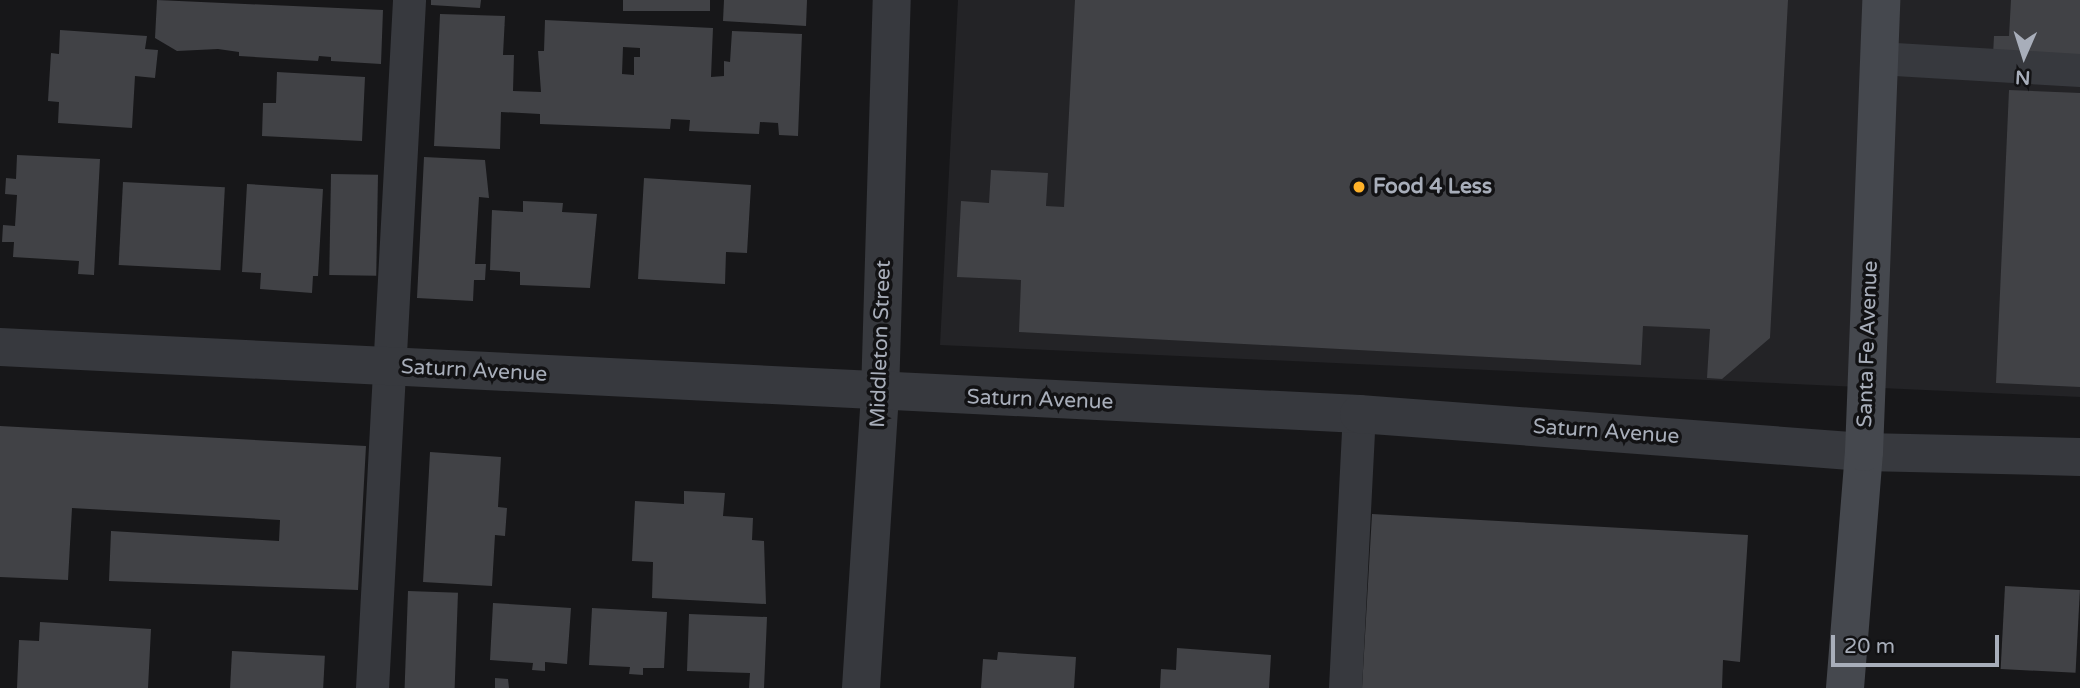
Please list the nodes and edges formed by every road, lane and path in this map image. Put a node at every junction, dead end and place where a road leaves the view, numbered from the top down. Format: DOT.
graph roads {
  1 [pos="409,0"];
  2 [pos="892,0"];
  3 [pos="1881,0"];
  4 [pos="1878,58"];
  5 [pos="2080,70"];
  6 [pos="0,347"];
  7 [pos="391,366"];
  8 [pos="880,394"];
  9 [pos="1359,414"];
  10 [pos="1864,452"];
  11 [pos="2080,457"];
  12 [pos="373,688"];
  13 [pos="861,688"];
  14 [pos="1345,688"];
  15 [pos="1845,688"];
  1 -- 7 [label="lane"];
  2 -- 8 [label="street, Middleton Street"];
  3 -- 4 [label="main road, Santa Fe Avenue"];
  4 -- 5 [label="lane"];
  4 -- 10 [label="main road, Santa Fe Avenue"];
  6 -- 7 [label="street, Saturn Avenue"];
  7 -- 8 [label="street, Saturn Avenue"];
  7 -- 12 [label="lane"];
  8 -- 9 [label="street, Saturn Avenue"];
  8 -- 13 [label="street, Middleton Street"];
  9 -- 10 [label="street, Saturn Avenue"];
  9 -- 14 [label="lane"];
  10 -- 11 [label="street, Saturn Avenue"];
  10 -- 15 [label="main road, Santa Fe Avenue"];
}
